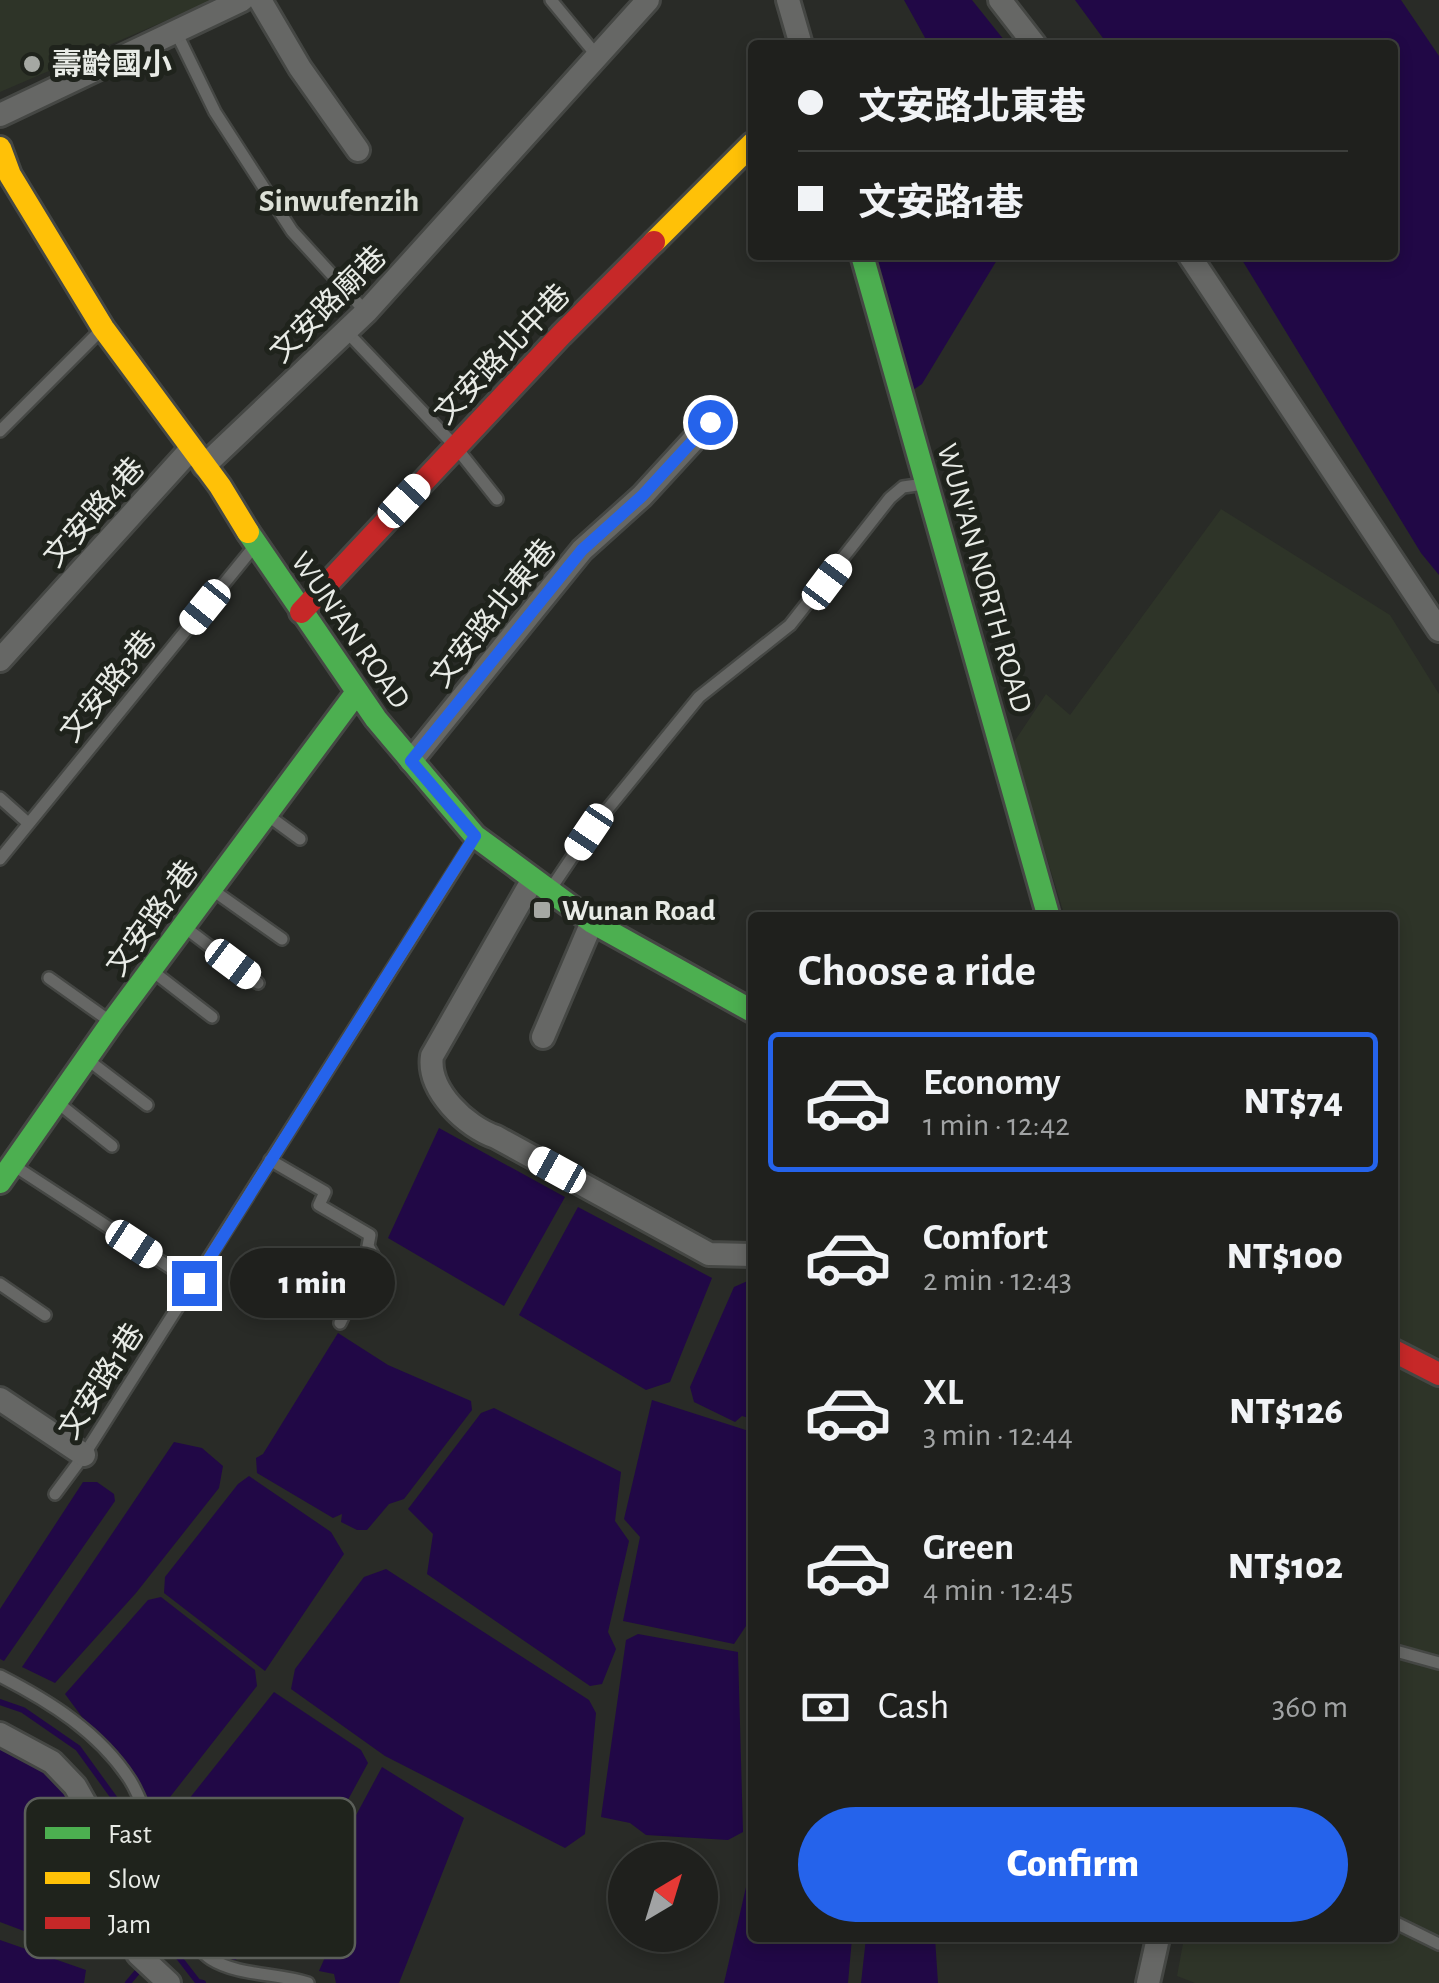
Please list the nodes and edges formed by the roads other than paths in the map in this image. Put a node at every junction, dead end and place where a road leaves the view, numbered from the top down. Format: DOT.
graph roads {
  1 [pos="242,0"];
  2 [pos="551,0"];
  3 [pos="648,0"];
  4 [pos="788,0"];
  5 [pos="1000,0"];
  6 [pos="269,3"];
  7 [pos="175,30"];
  8 [pos="800,40"];
  9 [pos="1032,40"];
  10 [pos="598,58"];
  11 [pos="0,115"];
  12 [pos="0,148"];
  13 [pos="748,148"];
  14 [pos="358,150"];
  15 [pos="863,260"];
  16 [pos="1192,260"];
  17 [pos="366,312"];
  18 [pos="103,328"];
  19 [pos="347,332"];
  20 [pos="710,422"];
  21 [pos="0,431"];
  22 [pos="455,446"];
  23 [pos="198,458"];
  24 [pos="928,484"];
  25 [pos="497,499"];
  26 [pos="255,545"];
  27 [pos="301,612"];
  28 [pos="1439,630"];
  29 [pos="4,646"];
  30 [pos="356,692"];
  31 [pos="411,761"];
  32 [pos="0,798"];
  33 [pos="266,814"];
  34 [pos="28,824"];
  35 [pos="475,836"];
  36 [pos="300,839"];
  37 [pos="0,859"];
  38 [pos="540,887"];
  39 [pos="210,889"];
  40 [pos="1047,912"];
  41 [pos="592,922"];
  42 [pos="184,927"];
  43 [pos="282,939"];
  44 [pos="151,971"];
  45 [pos="50,978"];
  46 [pos="258,983"];
  47 [pos="748,1009"];
  48 [pos="212,1017"];
  49 [pos="112,1022"];
  50 [pos="542,1037"];
  51 [pos="88,1060"];
  52 [pos="58,1103"];
  53 [pos="147,1105"];
  54 [pos="112,1146"];
  55 [pos="270,1160"];
  56 [pos="4,1168"];
  57 [pos="748,1255"];
  58 [pos="194,1283"];
  59 [pos="0,1284"];
  60 [pos="44,1314"];
  61 [pos="340,1322"];
  62 [pos="1398,1353"];
  63 [pos="1439,1374"];
  64 [pos="0,1399"];
  65 [pos="84,1455"];
  66 [pos="54,1494"];
  67 [pos="1398,1652"];
  68 [pos="1439,1663"];
  69 [pos="0,1676"];
  70 [pos="0,1734"];
  71 [pos="83,1798"];
  72 [pos="137,1798"];
  73 [pos="1398,1924"];
  74 [pos="1157,1942"];
  75 [pos="1439,1944"];
  76 [pos="214,1958"];
  77 [pos="308,1983"];
  78 [pos="1148,1983"];
  1 -- 7 [label="street"];
  2 -- 10 [label="lane"];
  3 -- 10 [label="street, 文安路廟巷"];
  4 -- 8 [label="street"];
  5 -- 9 [label="street"];
  6 -- 14 [label="street"];
  7 -- 11 [label="street"];
  7 -- 17 [label="lane"];
  10 -- 17 [label="street, 文安路廟巷"];
  12 -- 18 [label="street, WUN'AN ROAD"];
  13 -- 22 [label="street, 文安路北中巷"];
  15 -- 24 [label="street, WUN'AN NORTH ROAD"];
  16 -- 28 [label="street"];
  17 -- 19 [label="street, 文安路廟巷"];
  18 -- 21 [label="lane"];
  18 -- 23 [label="street, WUN'AN ROAD"];
  19 -- 22 [label="lane"];
  19 -- 23 [label="street, 文安路廟巷"];
  20 -- 31 [label="street, 文安路北東巷"];
  22 -- 25 [label="lane"];
  22 -- 27 [label="street, 文安路北中巷"];
  23 -- 26 [label="street, WUN'AN ROAD"];
  23 -- 29 [label="street, 文安路4巷"];
  24 -- 38 [label="lane"];
  24 -- 40 [label="street, WUN'AN NORTH ROAD"];
  26 -- 27 [label="street, WUN'AN ROAD"];
  26 -- 34 [label="lane, 文安路3巷"];
  27 -- 30 [label="street, WUN'AN ROAD"];
  30 -- 31 [label="street, WUN'AN ROAD"];
  30 -- 33 [label="street, 文安路2巷"];
  31 -- 35 [label="street, WUN'AN ROAD"];
  32 -- 34 [label="lane"];
  33 -- 36 [label="lane"];
  33 -- 39 [label="street, 文安路2巷"];
  34 -- 37 [label="lane, 文安路3巷"];
  35 -- 38 [label="street, WUN'AN ROAD"];
  35 -- 55 [label="lane, 文安路1巷"];
  38 -- 41 [label="street, WUN'AN ROAD"];
  38 -- 57 [label="street"];
  39 -- 42 [label="street, 文安路2巷"];
  39 -- 43 [label="lane"];
  41 -- 47 [label="street, WUN'AN ROAD"];
  41 -- 50 [label="street"];
  42 -- 44 [label="street, 文安路2巷"];
  42 -- 46 [label="lane"];
  44 -- 48 [label="lane"];
  44 -- 49 [label="street, 文安路2巷"];
  45 -- 49 [label="lane"];
  49 -- 51 [label="street, 文安路2巷"];
  51 -- 52 [label="street, 文安路2巷"];
  51 -- 53 [label="lane"];
  52 -- 54 [label="lane"];
  52 -- 56 [label="street, 文安路2巷"];
  55 -- 58 [label="lane, 文安路1巷"];
  55 -- 61 [label="lane"];
  56 -- 58 [label="lane"];
  58 -- 65 [label="lane, 文安路1巷"];
  59 -- 60 [label="lane"];
  62 -- 63 [label="street"];
  64 -- 65 [label="street"];
  65 -- 66 [label="lane, 文安路1巷"];
  67 -- 68 [label="lane"];
  69 -- 72 [label="lane"];
  70 -- 71 [label="street"];
  73 -- 75 [label="lane"];
  74 -- 78 [label="street"];
  76 -- 77 [label="lane"];
}
